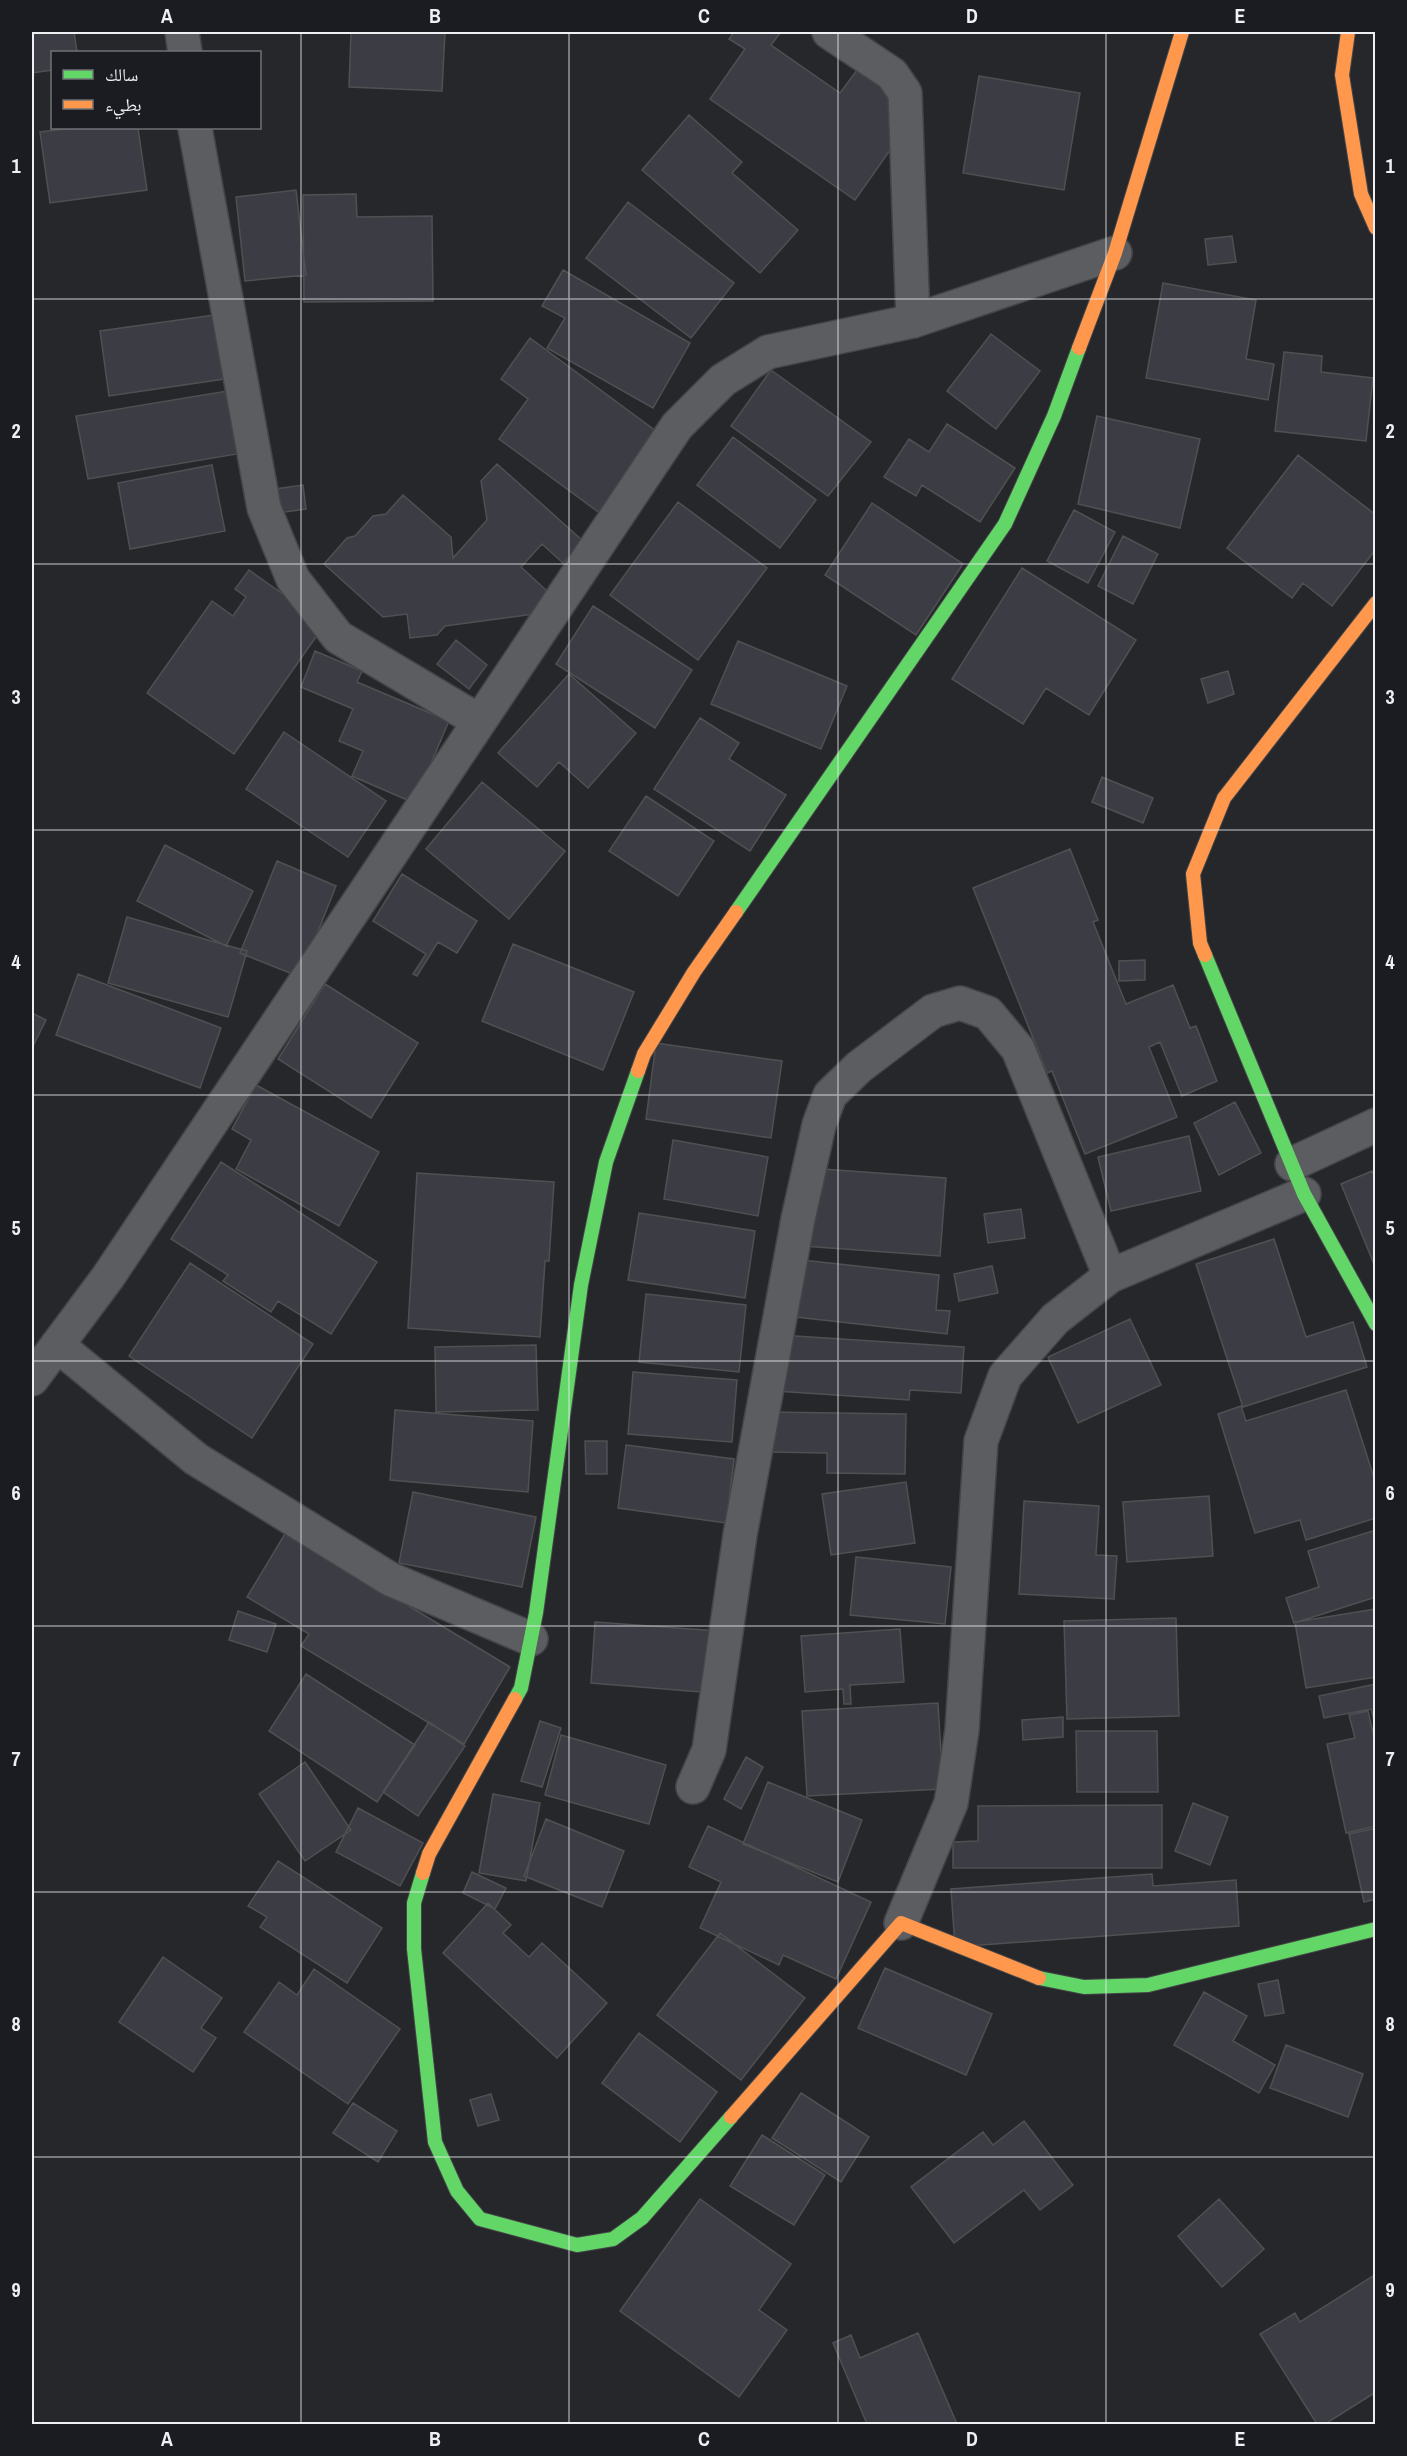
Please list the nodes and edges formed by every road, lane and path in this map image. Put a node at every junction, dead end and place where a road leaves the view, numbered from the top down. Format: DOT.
graph roads {
  1 [pos="182,32"];
  2 [pos="829,32"];
  3 [pos="1182,32"];
  4 [pos="1348,32"];
  5 [pos="185,51"];
  6 [pos="195,129"];
  7 [pos="1376,228"];
  8 [pos="1115,253"];
  9 [pos="913,321"];
  10 [pos="1376,603"];
  11 [pos="479,721"];
  12 [pos="1376,1125"];
  13 [pos="1292,1164"];
  14 [pos="1304,1194"];
  15 [pos="1110,1276"];
  16 [pos="1376,1324"];
  17 [pos="57,1345"];
  18 [pos="32,1379"];
  19 [pos="531,1639"];
  20 [pos="693,1787"];
  21 [pos="901,1923"];
  22 [pos="1376,1929"];
  1 -- 5 [label="street"];
  2 -- 9 [label="street"];
  3 -- 8 [label="street"];
  4 -- 7 [label="street"];
  6 -- 11 [label="street"];
  8 -- 9 [label="street"];
  8 -- 19 [label="street"];
  9 -- 11 [label="street"];
  10 -- 13 [label="street"];
  11 -- 17 [label="street"];
  12 -- 13 [label="street"];
  13 -- 14 [label="street"];
  14 -- 15 [label="street"];
  14 -- 16 [label="street"];
  15 -- 20 [label="street"];
  15 -- 21 [label="street"];
  17 -- 18 [label="street"];
  17 -- 19 [label="street"];
  19 -- 21 [label="street"];
  21 -- 22 [label="street"];
}
